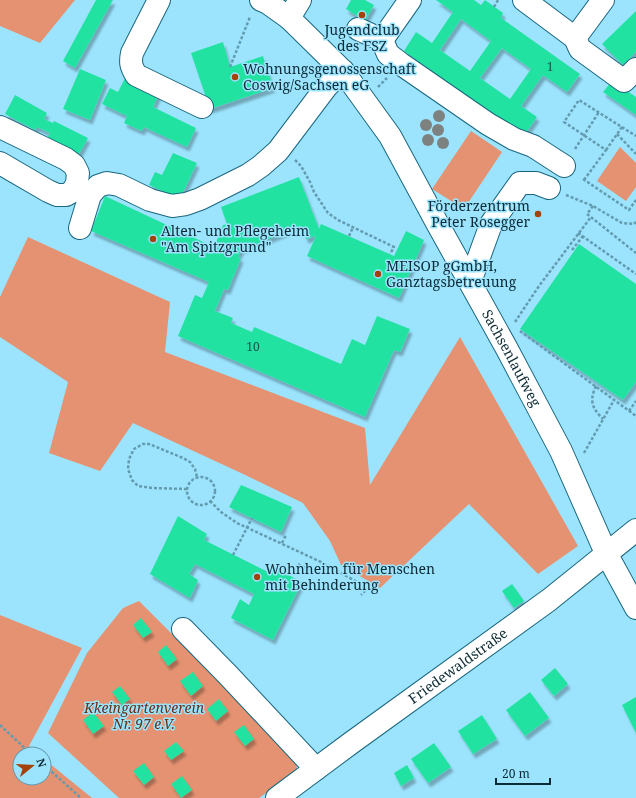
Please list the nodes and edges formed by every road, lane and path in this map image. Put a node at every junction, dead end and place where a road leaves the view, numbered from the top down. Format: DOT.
graph roads {
  1 [pos="159,0"];
  2 [pos="410,0"];
  3 [pos="498,0"];
  4 [pos="524,0"];
  5 [pos="603,0"];
  6 [pos="257,6"];
  7 [pos="494,7"];
  8 [pos="295,9"];
  9 [pos="358,29"];
  10 [pos="575,38"];
  11 [pos="382,40"];
  12 [pos="401,64"];
  13 [pos="230,67"];
  14 [pos="636,69"];
  15 [pos="344,72"];
  16 [pos="359,93"];
  17 [pos="202,107"];
  18 [pos="599,112"];
  19 [pos="0,127"];
  20 [pos="622,127"];
  21 [pos="618,134"];
  22 [pos="584,135"];
  23 [pos="636,136"];
  24 [pos="282,146"];
  25 [pos="606,150"];
  26 [pos="636,154"];
  27 [pos="0,164"];
  28 [pos="564,166"];
  29 [pos="584,180"];
  30 [pos="85,187"];
  31 [pos="549,188"];
  32 [pos="636,200"];
  33 [pos="593,206"];
  34 [pos="590,217"];
  35 [pos="636,222"];
  36 [pos="353,227"];
  37 [pos="80,228"];
  38 [pos="578,233"];
  39 [pos="349,236"];
  40 [pos="582,236"];
  41 [pos="572,250"];
  42 [pos="636,253"];
  43 [pos="390,254"];
  44 [pos="636,274"];
  45 [pos="470,282"];
  46 [pos="513,326"];
  47 [pos="519,330"];
  48 [pos="596,386"];
  49 [pos="614,400"];
  50 [pos="636,401"];
  51 [pos="629,411"];
  52 [pos="636,416"];
  53 [pos="603,419"];
  54 [pos="584,452"];
  55 [pos="197,478"];
  56 [pos="187,489"];
  57 [pos="210,501"];
  58 [pos="252,518"];
  59 [pos="246,528"];
  60 [pos="636,530"];
  61 [pos="286,535"];
  62 [pos="282,544"];
  63 [pos="606,553"];
  64 [pos="234,555"];
  65 [pos="298,564"];
  66 [pos="327,565"];
  67 [pos="361,595"];
  68 [pos="636,608"];
  69 [pos="183,628"];
  70 [pos="0,725"];
  71 [pos="22,746"];
  72 [pos="316,769"];
  73 [pos="52,772"];
  74 [pos="81,798"];
  75 [pos="277,798"];
  1 -- 17 [label="street"];
  2 -- 11 [label="street"];
  3 -- 7 [label="path"];
  4 -- 10 [label="street"];
  5 -- 10 [label="street"];
  6 -- 8 [label="street, Sachsenlaufweg"];
  6 -- 13 [label="path"];
  8 -- 15 [label="street, Sachsenlaufweg"];
  9 -- 11 [label="street"];
  10 -- 14 [label="street"];
  11 -- 12 [label="street"];
  12 -- 16 [label="path"];
  12 -- 28 [label="street"];
  15 -- 16 [label="street, Sachsenlaufweg"];
  15 -- 24 [label="street"];
  16 -- 45 [label="street, Sachsenlaufweg"];
  18 -- 20 [label="path"];
  18 -- 22 [label="path"];
  18 -- 22 [label="path"];
  19 -- 30 [label="street"];
  20 -- 21 [label="path"];
  20 -- 23 [label="path"];
  21 -- 25 [label="path"];
  21 -- 26 [label="path"];
  22 -- 25 [label="path"];
  24 -- 30 [label="street"];
  24 -- 36 [label="path"];
  25 -- 29 [label="path"];
  27 -- 30 [label="street"];
  28 -- 29 [label="path"];
  29 -- 32 [label="path"];
  30 -- 37 [label="street"];
  31 -- 33 [label="path"];
  31 -- 45 [label="street"];
  33 -- 34 [label="path"];
  33 -- 35 [label="path"];
  34 -- 38 [label="path"];
  34 -- 42 [label="path"];
  36 -- 39 [label="path"];
  36 -- 43 [label="path"];
  38 -- 40 [label="path"];
  38 -- 46 [label="path"];
  40 -- 41 [label="path"];
  40 -- 44 [label="path"];
  45 -- 63 [label="street, Sachsenlaufweg"];
  47 -- 48 [label="path"];
  48 -- 49 [label="path"];
  48 -- 53 [label="path"];
  49 -- 51 [label="path"];
  49 -- 53 [label="path"];
  50 -- 51 [label="path"];
  51 -- 52 [label="path"];
  53 -- 54 [label="path"];
  55 -- 56 [label="path"];
  55 -- 56 [label="path"];
  55 -- 57 [label="path"];
  56 -- 57 [label="path"];
  57 -- 59 [label="path"];
  58 -- 59 [label="path"];
  59 -- 62 [label="path"];
  59 -- 64 [label="path"];
  60 -- 63 [label="street, Friedewaldstraße"];
  61 -- 62 [label="path"];
  62 -- 66 [label="path"];
  63 -- 68 [label="street, Sachsenlaufweg"];
  63 -- 72 [label="street, Friedewaldstraße"];
  65 -- 66 [label="path"];
  66 -- 67 [label="path"];
  69 -- 72 [label="street"];
  70 -- 71 [label="path"];
  72 -- 75 [label="street, Friedewaldstraße"];
  73 -- 74 [label="path"];
}
